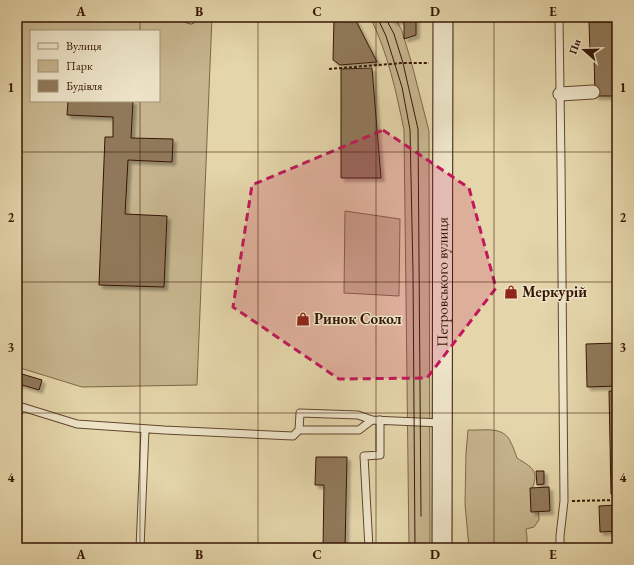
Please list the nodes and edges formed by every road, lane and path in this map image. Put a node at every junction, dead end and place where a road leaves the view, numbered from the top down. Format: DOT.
graph roads {
  1 [pos="182,17"];
  2 [pos="443,17"];
  3 [pos="559,17"];
  4 [pos="192,20"];
  5 [pos="442,63"];
  6 [pos="329,69"];
  7 [pos="593,92"];
  8 [pos="560,94"];
  9 [pos="17,414"];
  10 [pos="372,420"];
  11 [pos="380,420"];
  12 [pos="442,423"];
  13 [pos="145,429"];
  14 [pos="299,430"];
  15 [pos="617,500"];
  16 [pos="564,501"];
  17 [pos="140,548"];
  18 [pos="369,548"];
  19 [pos="442,548"];
  20 [pos="560,548"];
  1 -- 4 [label="lane"];
  2 -- 5 [label="main road, Петровського вулиця"];
  3 -- 8 [label="lane"];
  5 -- 6 [label="path"];
  5 -- 12 [label="main road, Петровського вулиця"];
  7 -- 8 [label="street"];
  8 -- 16 [label="lane"];
  9 -- 13 [label="lane"];
  10 -- 11 [label="lane"];
  10 -- 14 [label="lane"];
  10 -- 14 [label="lane"];
  11 -- 12 [label="lane"];
  11 -- 18 [label="lane"];
  12 -- 19 [label="main road, Петровського вулиця"];
  13 -- 14 [label="lane"];
  13 -- 17 [label="lane"];
  15 -- 16 [label="path"];
  16 -- 20 [label="lane"];
}
